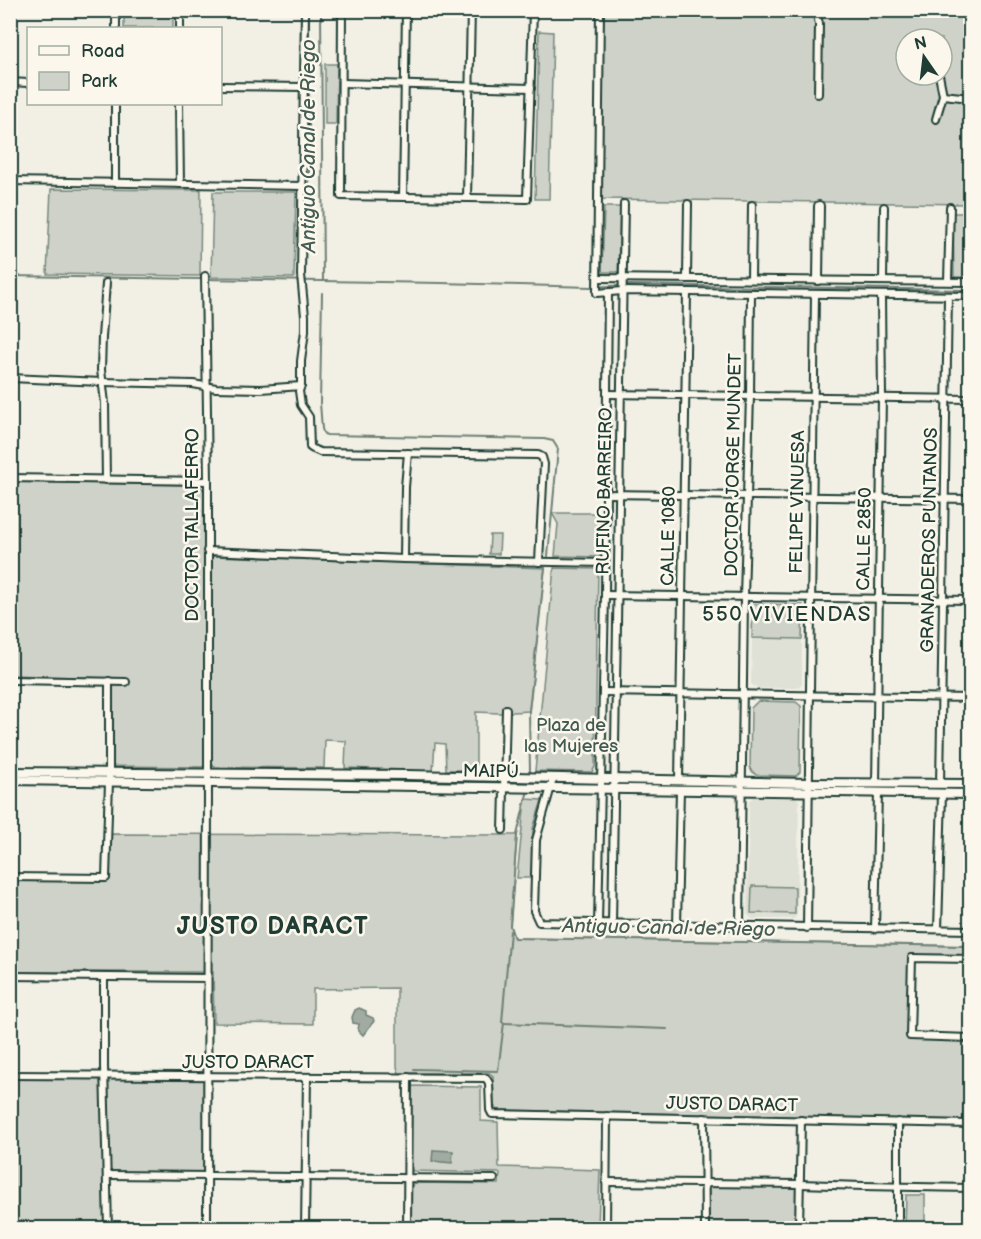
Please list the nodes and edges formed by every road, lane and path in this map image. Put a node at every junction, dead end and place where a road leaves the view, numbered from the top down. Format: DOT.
graph roads {
  1 [pos="116,10"];
  2 [pos="180,10"];
  3 [pos="305,10"];
  4 [pos="342,10"];
  5 [pos="406,10"];
  6 [pos="471,10"];
  7 [pos="533,10"];
  8 [pos="600,10"];
  9 [pos="816,10"];
  10 [pos="116,27"];
  11 [pos="180,27"];
  12 [pos="10,82"];
  13 [pos="27,83"];
  14 [pos="342,83"];
  15 [pos="405,85"];
  16 [pos="222,86"];
  17 [pos="303,87"];
  18 [pos="469,87"];
  19 [pos="941,87"];
  20 [pos="531,88"];
  21 [pos="818,94"];
  22 [pos="943,95"];
  23 [pos="970,98"];
  24 [pos="116,105"];
  25 [pos="179,105"];
  26 [pos="936,119"];
  27 [pos="10,181"];
  28 [pos="115,183"];
  29 [pos="180,184"];
  30 [pos="302,186"];
  31 [pos="403,197"];
  32 [pos="467,198"];
  33 [pos="624,204"];
  34 [pos="688,204"];
  35 [pos="752,205"];
  36 [pos="819,206"];
  37 [pos="884,207"];
  38 [pos="950,207"];
  39 [pos="205,276"];
  40 [pos="598,278"];
  41 [pos="623,278"];
  42 [pos="687,279"];
  43 [pos="751,279"];
  44 [pos="818,280"];
  45 [pos="883,281"];
  46 [pos="948,281"];
  47 [pos="970,282"];
  48 [pos="106,283"];
  49 [pos="623,291"];
  50 [pos="687,292"];
  51 [pos="608,293"];
  52 [pos="751,294"];
  53 [pos="815,294"];
  54 [pos="881,295"];
  55 [pos="948,296"];
  56 [pos="970,296"];
  57 [pos="10,378"];
  58 [pos="102,382"];
  59 [pos="301,386"];
  60 [pos="206,387"];
  61 [pos="607,394"];
  62 [pos="622,394"];
  63 [pos="685,395"];
  64 [pos="750,396"];
  65 [pos="814,397"];
  66 [pos="882,398"];
  67 [pos="946,399"];
  68 [pos="970,399"];
  69 [pos="408,453"];
  70 [pos="10,478"];
  71 [pos="106,480"];
  72 [pos="208,481"];
  73 [pos="606,494"];
  74 [pos="619,495"];
  75 [pos="684,495"];
  76 [pos="747,496"];
  77 [pos="812,497"];
  78 [pos="880,498"];
  79 [pos="945,498"];
  80 [pos="970,499"];
  81 [pos="207,551"];
  82 [pos="404,559"];
  83 [pos="539,562"];
  84 [pos="605,563"];
  85 [pos="605,595"];
  86 [pos="617,595"];
  87 [pos="682,596"];
  88 [pos="744,597"];
  89 [pos="811,598"];
  90 [pos="879,599"];
  91 [pos="943,600"];
  92 [pos="970,600"];
  93 [pos="10,680"];
  94 [pos="109,681"];
  95 [pos="126,682"];
  96 [pos="603,692"];
  97 [pos="616,692"];
  98 [pos="681,693"];
  99 [pos="744,694"];
  100 [pos="810,695"];
  101 [pos="877,696"];
  102 [pos="941,697"];
  103 [pos="970,698"];
  104 [pos="506,709"];
  105 [pos="10,772"];
  106 [pos="208,773"];
  107 [pos="309,774"];
  108 [pos="407,776"];
  109 [pos="108,777"];
  110 [pos="505,777"];
  111 [pos="553,777"];
  112 [pos="601,778"];
  113 [pos="615,779"];
  114 [pos="10,780"];
  115 [pos="679,780"];
  116 [pos="208,782"];
  117 [pos="876,783"];
  118 [pos="308,784"];
  119 [pos="940,784"];
  120 [pos="970,784"];
  121 [pos="407,785"];
  122 [pos="504,786"];
  123 [pos="743,786"];
  124 [pos="809,787"];
  125 [pos="551,788"];
  126 [pos="601,788"];
  127 [pos="615,788"];
  128 [pos="680,789"];
  129 [pos="878,792"];
  130 [pos="942,794"];
  131 [pos="970,794"];
  132 [pos="503,830"];
  133 [pos="10,877"];
  134 [pos="598,924"];
  135 [pos="612,924"];
  136 [pos="677,925"];
  137 [pos="740,926"];
  138 [pos="807,928"];
  139 [pos="875,929"];
  140 [pos="938,930"];
  141 [pos="970,930"];
  142 [pos="970,959"];
  143 [pos="10,976"];
  144 [pos="104,977"];
  145 [pos="207,978"];
  146 [pos="970,1038"];
  147 [pos="10,1075"];
  148 [pos="105,1075"];
  149 [pos="207,1077"];
  150 [pos="307,1077"];
  151 [pos="408,1077"];
  152 [pos="607,1116"];
  153 [pos="705,1118"];
  154 [pos="801,1120"];
  155 [pos="898,1122"];
  156 [pos="970,1124"];
  157 [pos="107,1175"];
  158 [pos="207,1176"];
  159 [pos="305,1176"];
  160 [pos="407,1178"];
  161 [pos="494,1179"];
  162 [pos="606,1182"];
  163 [pos="705,1183"];
  164 [pos="800,1184"];
  165 [pos="899,1187"];
  166 [pos="970,1188"];
  167 [pos="108,1228"];
  168 [pos="207,1228"];
  169 [pos="305,1228"];
  170 [pos="407,1228"];
  171 [pos="606,1228"];
  172 [pos="705,1228"];
  173 [pos="799,1228"];
  174 [pos="898,1228"];
  1 -- 10 [label="street"];
  2 -- 11 [label="street"];
  3 -- 17 [label="street"];
  4 -- 14 [label="street"];
  5 -- 15 [label="street"];
  6 -- 18 [label="street"];
  7 -- 20 [label="street"];
  8 -- 40 [label="street"];
  9 -- 21 [label="street"];
  12 -- 13 [label="street"];
  14 -- 15 [label="street"];
  14 -- 31 [label="street"];
  15 -- 18 [label="street"];
  15 -- 31 [label="street"];
  16 -- 17 [label="street"];
  17 -- 30 [label="street"];
  18 -- 20 [label="street"];
  18 -- 32 [label="street"];
  19 -- 22 [label="street"];
  20 -- 32 [label="street"];
  22 -- 23 [label="street"];
  22 -- 26 [label="street"];
  24 -- 28 [label="street"];
  25 -- 29 [label="street"];
  27 -- 28 [label="street"];
  28 -- 29 [label="street"];
  29 -- 30 [label="street"];
  30 -- 59 [label="street"];
  31 -- 32 [label="street"];
  33 -- 41 [label="street, RUFINO BARREIRO"];
  34 -- 42 [label="street"];
  35 -- 43 [label="street"];
  36 -- 44 [label="street"];
  37 -- 45 [label="street"];
  38 -- 46 [label="street"];
  39 -- 60 [label="street, DOCTOR TALLAFERRO"];
  40 -- 41 [label="street"];
  40 -- 51 [label="street"];
  41 -- 42 [label="street"];
  41 -- 49 [label="street, RUFINO BARREIRO"];
  42 -- 43 [label="street"];
  43 -- 44 [label="street"];
  44 -- 45 [label="street"];
  45 -- 46 [label="street"];
  46 -- 47 [label="street"];
  48 -- 58 [label="street"];
  49 -- 50 [label="street"];
  49 -- 51 [label="street"];
  49 -- 62 [label="street, RUFINO BARREIRO"];
  50 -- 52 [label="street"];
  50 -- 63 [label="street, CALLE 1080"];
  51 -- 61 [label="street, RUFINO BARREIRO"];
  52 -- 53 [label="street"];
  52 -- 64 [label="street, DOCTOR JORGE MUNDET"];
  53 -- 54 [label="street"];
  53 -- 65 [label="street, FELIPE VINUESA"];
  54 -- 55 [label="street"];
  54 -- 66 [label="street, CALLE 2850"];
  55 -- 56 [label="street"];
  55 -- 67 [label="street, GRANADEROS PUNTANOS"];
  57 -- 58 [label="street"];
  58 -- 60 [label="street"];
  58 -- 71 [label="street"];
  59 -- 60 [label="street"];
  59 -- 69 [label="street"];
  60 -- 72 [label="street, DOCTOR TALLAFERRO"];
  61 -- 62 [label="street"];
  61 -- 73 [label="street, RUFINO BARREIRO"];
  62 -- 63 [label="street"];
  62 -- 74 [label="street, RUFINO BARREIRO"];
  63 -- 64 [label="street"];
  63 -- 75 [label="street, CALLE 1080"];
  64 -- 65 [label="street"];
  64 -- 76 [label="street, DOCTOR JORGE MUNDET"];
  65 -- 66 [label="street"];
  65 -- 77 [label="street, FELIPE VINUESA"];
  66 -- 67 [label="street"];
  66 -- 78 [label="street, CALLE 2850"];
  67 -- 68 [label="street"];
  67 -- 79 [label="street, GRANADEROS PUNTANOS"];
  69 -- 82 [label="street"];
  69 -- 83 [label="street"];
  70 -- 71 [label="street"];
  71 -- 72 [label="street"];
  72 -- 81 [label="street, DOCTOR TALLAFERRO"];
  73 -- 74 [label="street"];
  73 -- 84 [label="street, RUFINO BARREIRO"];
  74 -- 75 [label="street"];
  74 -- 86 [label="street, RUFINO BARREIRO"];
  75 -- 76 [label="street"];
  75 -- 87 [label="street, CALLE 1080"];
  76 -- 77 [label="street"];
  76 -- 88 [label="street, DOCTOR JORGE MUNDET"];
  77 -- 78 [label="street"];
  77 -- 89 [label="street, FELIPE VINUESA"];
  78 -- 79 [label="street"];
  78 -- 90 [label="street, CALLE 2850"];
  79 -- 80 [label="street"];
  79 -- 91 [label="street, GRANADEROS PUNTANOS"];
  81 -- 82 [label="street"];
  81 -- 106 [label="street, DOCTOR TALLAFERRO"];
  82 -- 83 [label="street"];
  83 -- 84 [label="street"];
  84 -- 85 [label="street, RUFINO BARREIRO"];
  85 -- 86 [label="street"];
  85 -- 96 [label="street, RUFINO BARREIRO"];
  86 -- 87 [label="street"];
  86 -- 97 [label="street, RUFINO BARREIRO"];
  87 -- 88 [label="street"];
  87 -- 98 [label="street, CALLE 1080"];
  88 -- 89 [label="street"];
  88 -- 99 [label="street, DOCTOR JORGE MUNDET"];
  89 -- 90 [label="street"];
  89 -- 100 [label="street, FELIPE VINUESA"];
  90 -- 91 [label="street"];
  90 -- 101 [label="street, CALLE 2850"];
  91 -- 92 [label="street"];
  91 -- 102 [label="street, GRANADEROS PUNTANOS"];
  93 -- 94 [label="street"];
  94 -- 95 [label="street"];
  94 -- 109 [label="street"];
  96 -- 97 [label="street"];
  96 -- 112 [label="street, RUFINO BARREIRO"];
  97 -- 98 [label="street"];
  97 -- 113 [label="street, RUFINO BARREIRO"];
  98 -- 99 [label="street"];
  98 -- 115 [label="street, CALLE 1080"];
  99 -- 100 [label="street"];
  99 -- 123 [label="street, DOCTOR JORGE MUNDET"];
  100 -- 101 [label="street"];
  100 -- 124 [label="street, FELIPE VINUESA"];
  101 -- 102 [label="street"];
  101 -- 117 [label="street, CALLE 2850"];
  102 -- 103 [label="street"];
  102 -- 119 [label="street, GRANADEROS PUNTANOS"];
  104 -- 110 [label="street"];
  105 -- 109 [label="street, MAIPÚ"];
  106 -- 107 [label="street, MAIPÚ"];
  106 -- 109 [label="street, MAIPÚ"];
  106 -- 116 [label="street, DOCTOR TALLAFERRO"];
  107 -- 108 [label="street, MAIPÚ"];
  107 -- 118 [label="street"];
  108 -- 110 [label="street, MAIPÚ"];
  108 -- 121 [label="street"];
  109 -- 114 [label="street, MAIPÚ"];
  109 -- 116 [label="street, MAIPÚ"];
  109 -- 133 [label="street"];
  110 -- 111 [label="street, MAIPÚ"];
  110 -- 122 [label="street"];
  111 -- 112 [label="street, MAIPÚ"];
  111 -- 125 [label="street"];
  112 -- 113 [label="street, MAIPÚ"];
  112 -- 126 [label="street, RUFINO BARREIRO"];
  113 -- 115 [label="street, MAIPÚ"];
  113 -- 127 [label="street, RUFINO BARREIRO"];
  115 -- 123 [label="street, MAIPÚ"];
  116 -- 118 [label="street, MAIPÚ"];
  116 -- 145 [label="street"];
  117 -- 119 [label="street, MAIPÚ"];
  117 -- 124 [label="street, MAIPÚ"];
  118 -- 121 [label="street, MAIPÚ"];
  119 -- 120 [label="street, MAIPÚ"];
  121 -- 122 [label="street, MAIPÚ"];
  122 -- 125 [label="street, MAIPÚ"];
  122 -- 132 [label="street"];
  123 -- 124 [label="street, MAIPÚ"];
  123 -- 128 [label="street, MAIPÚ"];
  123 -- 137 [label="street, DOCTOR JORGE MUNDET"];
  124 -- 129 [label="street, MAIPÚ"];
  124 -- 138 [label="street, FELIPE VINUESA"];
  125 -- 126 [label="street, MAIPÚ"];
  125 -- 134 [label="street"];
  126 -- 127 [label="street, MAIPÚ"];
  126 -- 134 [label="street"];
  127 -- 128 [label="street, MAIPÚ"];
  127 -- 135 [label="street"];
  128 -- 136 [label="street"];
  129 -- 130 [label="street, MAIPÚ"];
  129 -- 139 [label="street"];
  130 -- 131 [label="street, MAIPÚ"];
  130 -- 140 [label="street"];
  134 -- 135 [label="street"];
  135 -- 136 [label="street"];
  136 -- 137 [label="street"];
  137 -- 138 [label="street"];
  138 -- 139 [label="street"];
  139 -- 140 [label="street"];
  140 -- 141 [label="street"];
  142 -- 146 [label="street"];
  143 -- 144 [label="street"];
  144 -- 145 [label="street"];
  144 -- 148 [label="street"];
  145 -- 149 [label="street"];
  147 -- 148 [label="street, JUSTO DARACT"];
  148 -- 149 [label="street, JUSTO DARACT"];
  148 -- 157 [label="street"];
  149 -- 150 [label="street, JUSTO DARACT"];
  149 -- 158 [label="street"];
  150 -- 151 [label="street, JUSTO DARACT"];
  150 -- 159 [label="street"];
  151 -- 152 [label="street, JUSTO DARACT"];
  151 -- 160 [label="street"];
  152 -- 153 [label="street, JUSTO DARACT"];
  152 -- 162 [label="street"];
  153 -- 154 [label="street, JUSTO DARACT"];
  153 -- 163 [label="street"];
  154 -- 155 [label="street, JUSTO DARACT"];
  154 -- 164 [label="street"];
  155 -- 156 [label="street, JUSTO DARACT"];
  155 -- 165 [label="street"];
  157 -- 158 [label="street"];
  157 -- 167 [label="street"];
  158 -- 159 [label="street"];
  158 -- 168 [label="street"];
  159 -- 160 [label="street"];
  159 -- 169 [label="street"];
  160 -- 161 [label="street"];
  160 -- 170 [label="street"];
  162 -- 163 [label="street"];
  162 -- 171 [label="street"];
  163 -- 164 [label="street"];
  163 -- 172 [label="street"];
  164 -- 165 [label="street"];
  164 -- 173 [label="street"];
  165 -- 166 [label="street"];
  165 -- 174 [label="street"];
}
